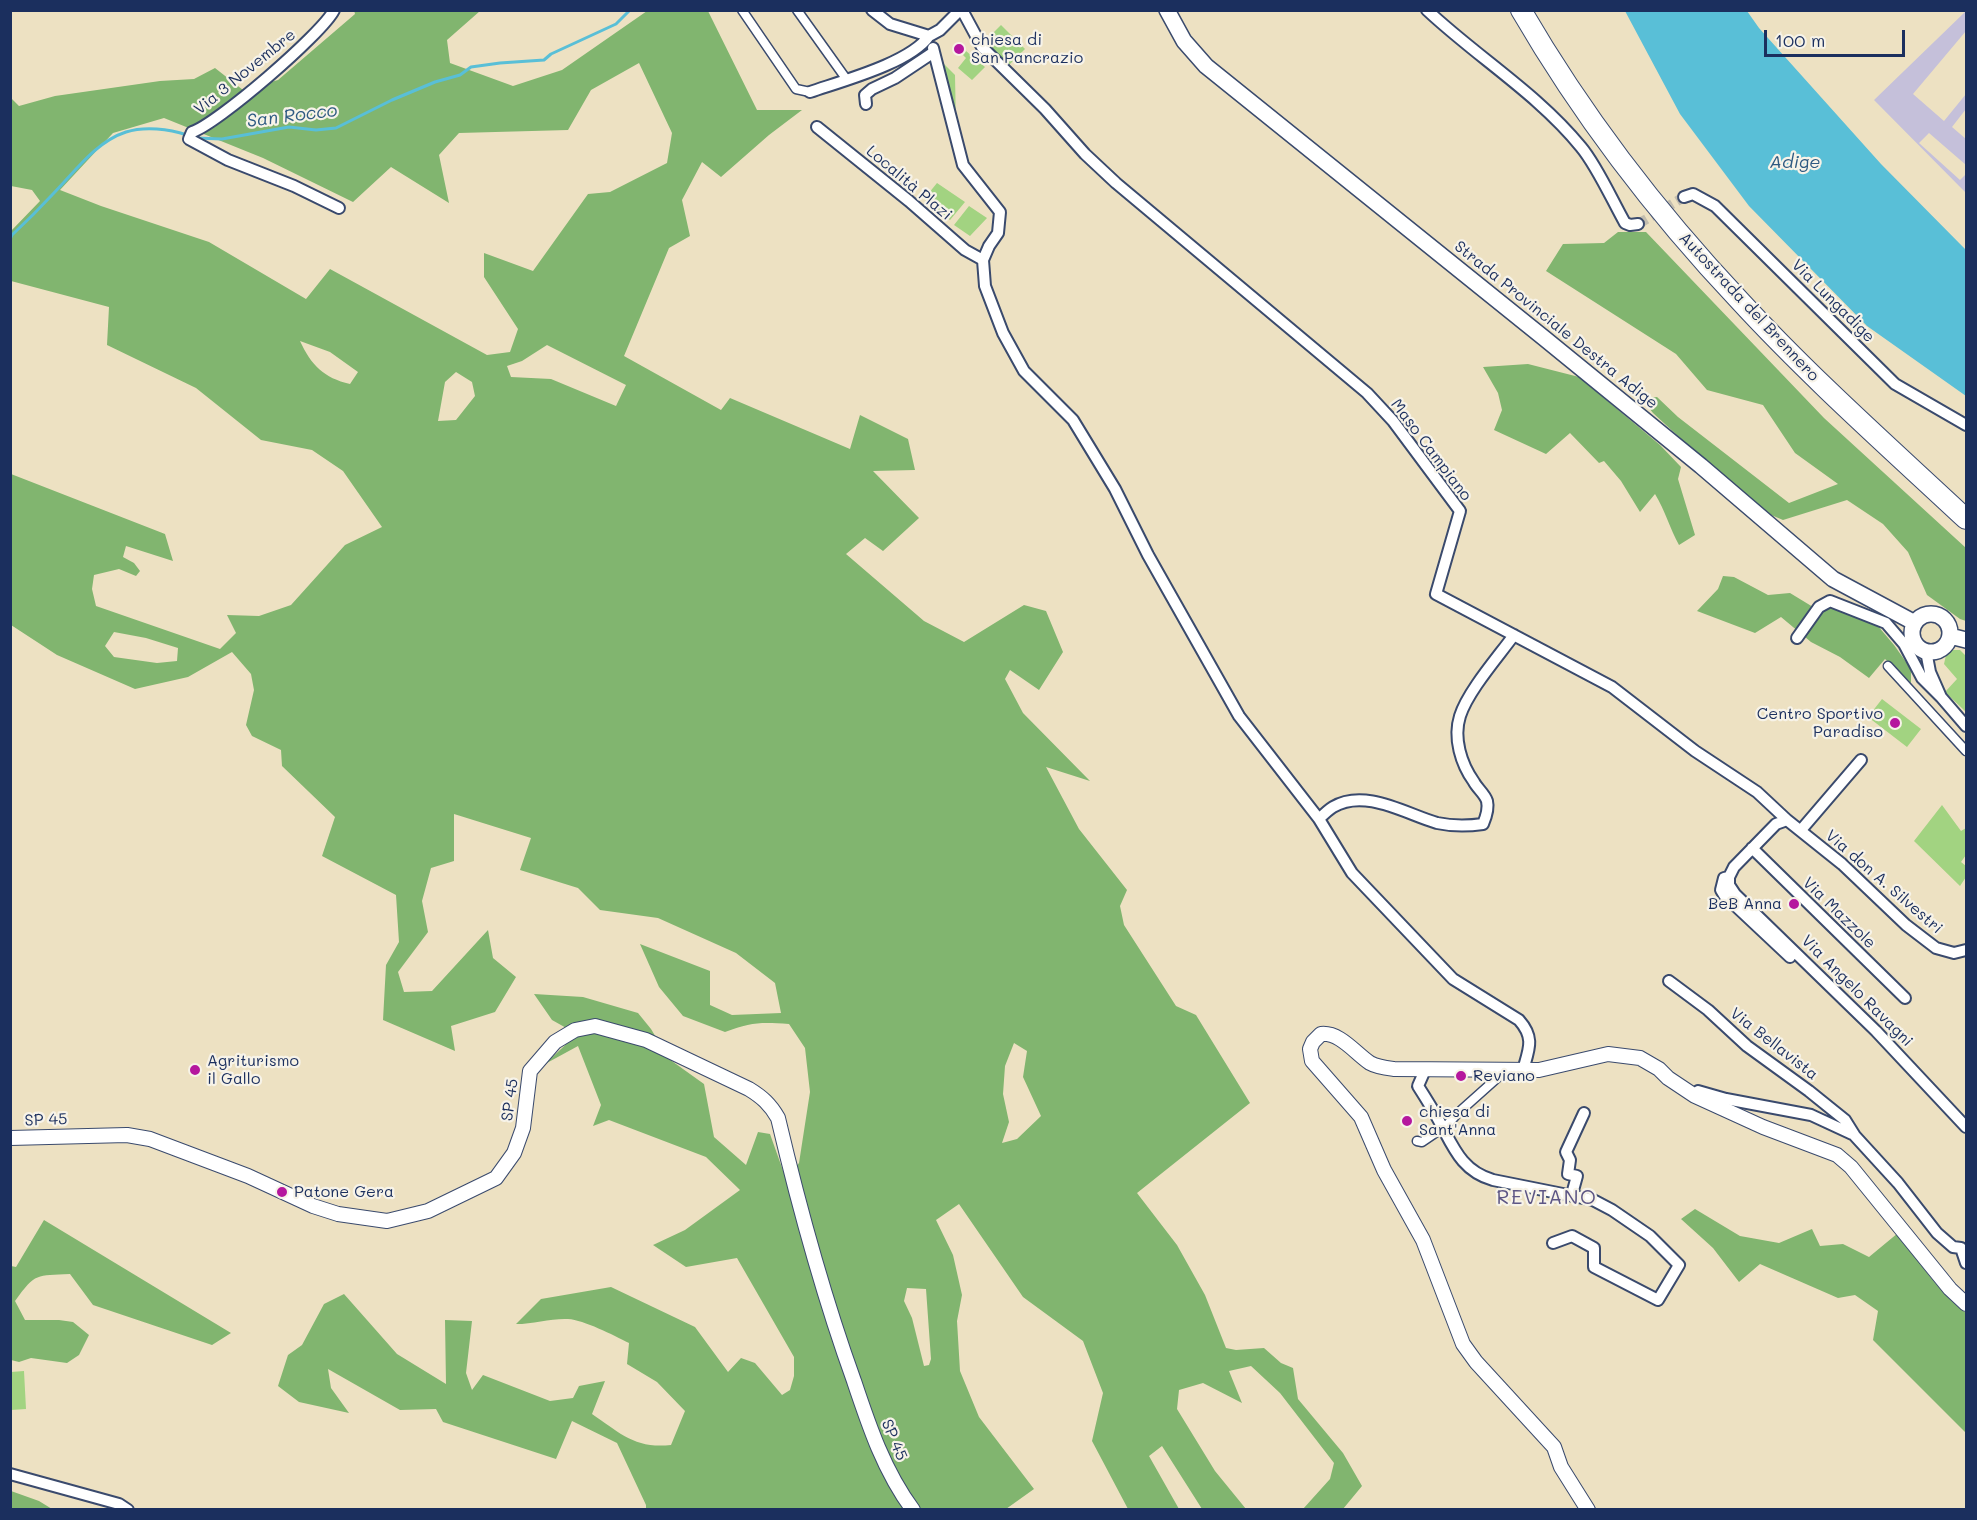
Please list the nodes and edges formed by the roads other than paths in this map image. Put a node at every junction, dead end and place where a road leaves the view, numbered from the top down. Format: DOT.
graph roads {
  1 [pos="334,10"];
  2 [pos="742,10"];
  3 [pos="797,10"];
  4 [pos="872,10"];
  5 [pos="961,10"];
  6 [pos="1167,10"];
  7 [pos="1427,10"];
  8 [pos="1521,10"];
  9 [pos="1535,10"];
  10 [pos="930,36"];
  11 [pos="934,52"];
  12 [pos="847,80"];
  13 [pos="810,92"];
  14 [pos="866,104"];
  15 [pos="817,127"];
  16 [pos="1684,196"];
  17 [pos="339,208"];
  18 [pos="1638,224"];
  19 [pos="983,260"];
  20 [pos="1966,425"];
  21 [pos="1966,502"];
  22 [pos="1966,519"];
  23 [pos="1915,623"];
  24 [pos="1514,635"];
  25 [pos="1950,636"];
  26 [pos="1797,638"];
  27 [pos="1966,639"];
  28 [pos="1926,651"];
  29 [pos="1888,666"];
  30 [pos="1941,697"];
  31 [pos="1966,726"];
  32 [pos="1966,751"];
  33 [pos="1861,759"];
  34 [pos="1318,819"];
  35 [pos="1787,820"];
  36 [pos="1801,830"];
  37 [pos="1752,848"];
  38 [pos="1729,877"];
  39 [pos="1966,950"];
  40 [pos="1790,957"];
  41 [pos="1669,981"];
  42 [pos="1905,998"];
  43 [pos="1425,1070"];
  44 [pos="1523,1070"];
  45 [pos="1505,1071"];
  46 [pos="1687,1091"];
  47 [pos="1584,1113"];
  48 [pos="1966,1127"];
  49 [pos="1443,1128"];
  50 [pos="1855,1136"];
  51 [pos="10,1138"];
  52 [pos="1417,1141"];
  53 [pos="1572,1194"];
  54 [pos="1553,1243"];
  55 [pos="1964,1249"];
  56 [pos="1966,1263"];
  57 [pos="1966,1304"];
  58 [pos="10,1474"];
  59 [pos="128,1509"];
  60 [pos="913,1509"];
  61 [pos="1588,1509"];
  1 -- 17 [label="street, Via 3 Novembre"];
  2 -- 13 [label="street"];
  3 -- 12 [label="street"];
  4 -- 10 [label="street"];
  5 -- 10 [label="street"];
  5 -- 24 [label="street, Maso Campiano"];
  6 -- 23 [label="main road, Strada Provinciale Destra Adige"];
  7 -- 18 [label="street"];
  8 -- 22 [label="highway, Autostrada del Brennero"];
  9 -- 21 [label="highway, Autostrada del Brennero"];
  10 -- 11 [label="street"];
  10 -- 12 [label="street"];
  11 -- 14 [label="street"];
  11 -- 19 [label="street"];
  12 -- 13 [label="street"];
  15 -- 19 [label="street, Località Plazi"];
  16 -- 20 [label="street, Via Lungadige"];
  19 -- 34 [label="street"];
  23 -- 25 [label="main road"];
  23 -- 28 [label="main road"];
  24 -- 34 [label="street"];
  24 -- 35 [label="street, Maso Campiano"];
  25 -- 27 [label="main road"];
  25 -- 28 [label="main road"];
  26 -- 30 [label="street"];
  28 -- 30 [label="street"];
  29 -- 32 [label="street"];
  30 -- 31 [label="street"];
  33 -- 36 [label="street"];
  34 -- 44 [label="street"];
  35 -- 36 [label="street, Via don A. Silvestri"];
  35 -- 37 [label="street"];
  36 -- 39 [label="street, Via don A. Silvestri"];
  37 -- 38 [label="street"];
  37 -- 42 [label="street, Via Mazzole"];
  38 -- 40 [label="street, Via Angelo Ravagni"];
  38 -- 48 [label="street, Via Angelo Ravagni"];
  41 -- 50 [label="street, Via Bellavista"];
  43 -- 45 [label="street"];
  43 -- 49 [label="street"];
  43 -- 61 [label="street"];
  44 -- 45 [label="street"];
  44 -- 46 [label="street"];
  45 -- 49 [label="street"];
  46 -- 50 [label="street, Via Bellavista"];
  46 -- 57 [label="street"];
  47 -- 53 [label="street"];
  49 -- 52 [label="street"];
  49 -- 53 [label="street"];
  50 -- 55 [label="street, Via Bellavista"];
  51 -- 60 [label="street, SP 45"];
  53 -- 54 [label="street"];
  55 -- 56 [label="street, Via Bellavista"];
  58 -- 59 [label="street"];
}
